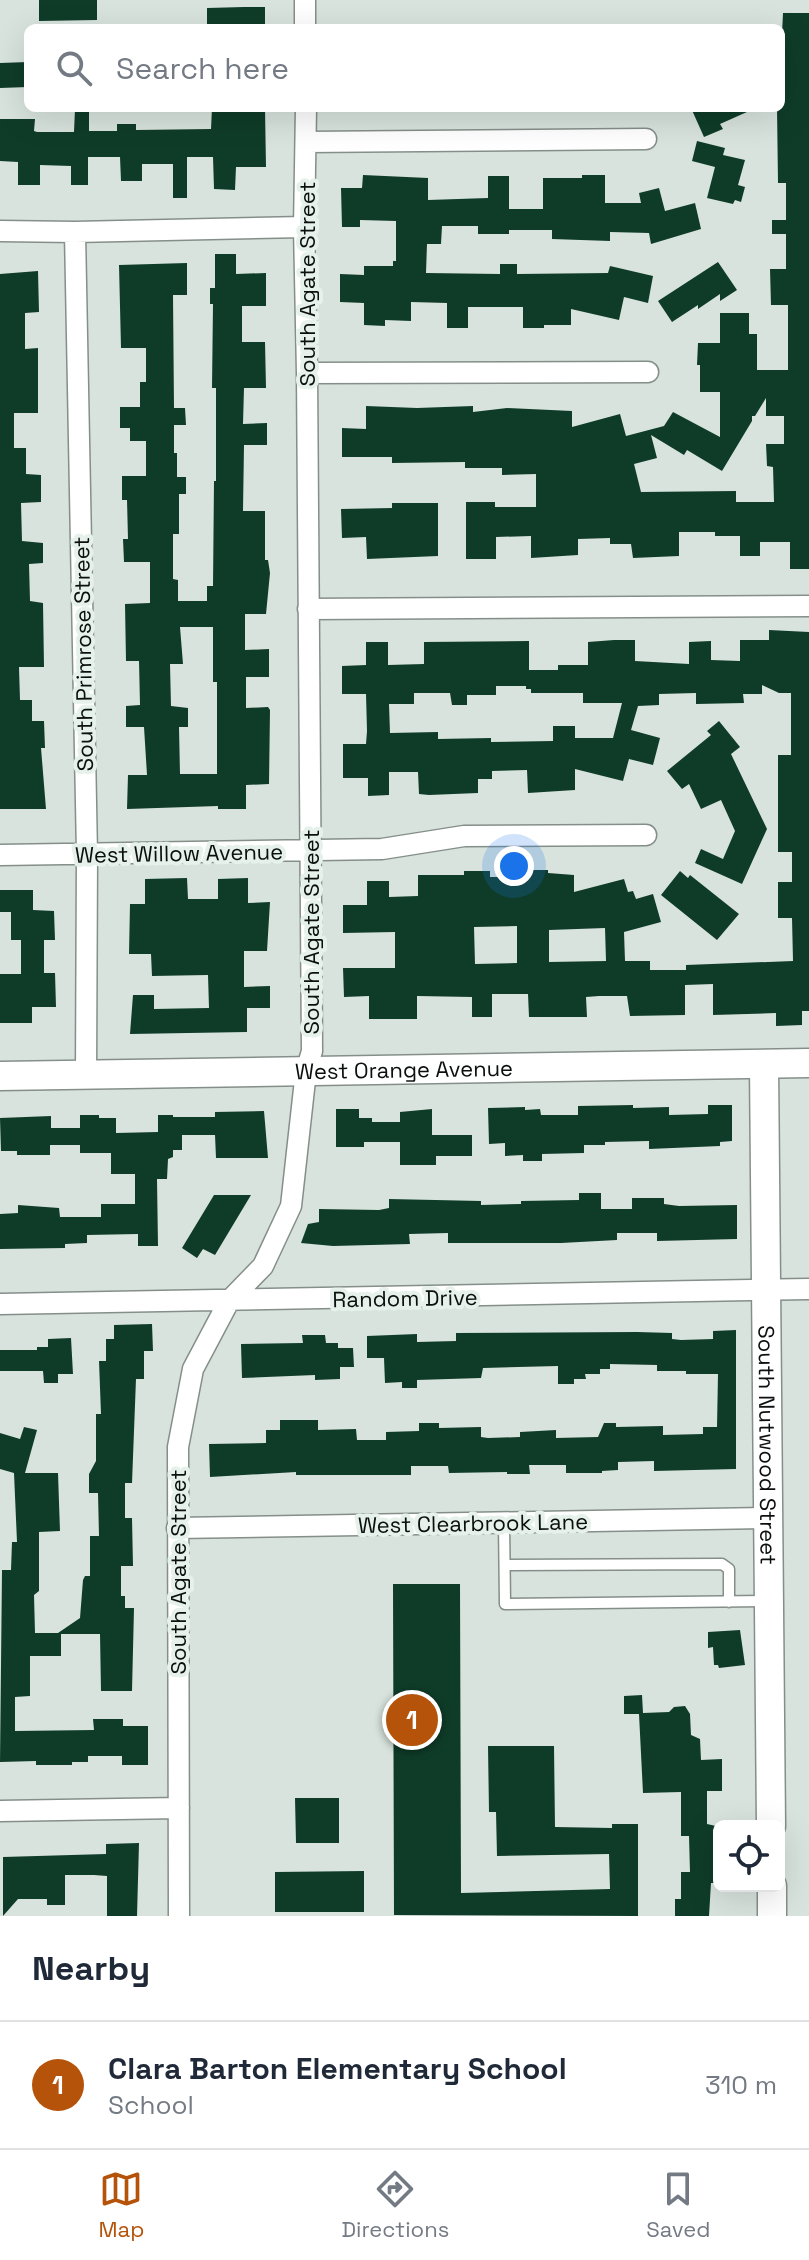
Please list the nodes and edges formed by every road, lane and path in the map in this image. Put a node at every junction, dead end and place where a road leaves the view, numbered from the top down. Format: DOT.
graph roads {
  1 [pos="305,0"];
  2 [pos="305,24"];
  3 [pos="306,112"];
  4 [pos="646,139"];
  5 [pos="306,142"];
  6 [pos="304,227"];
  7 [pos="0,231"];
  8 [pos="75,232"];
  9 [pos="648,372"];
  10 [pos="307,373"];
  11 [pos="809,606"];
  12 [pos="308,609"];
  13 [pos="646,835"];
  14 [pos="310,850"];
  15 [pos="0,855"];
  16 [pos="87,855"];
  17 [pos="809,1063"];
  18 [pos="764,1065"];
  19 [pos="306,1071"];
  20 [pos="86,1075"];
  21 [pos="0,1076"];
  22 [pos="809,1289"];
  23 [pos="768,1291"];
  24 [pos="229,1301"];
  25 [pos="0,1304"];
  26 [pos="769,1518"];
  27 [pos="504,1523"];
  28 [pos="177,1528"];
  29 [pos="505,1565"];
  30 [pos="770,1601"];
  31 [pos="729,1602"];
  32 [pos="179,1808"];
  33 [pos="0,1811"];
  34 [pos="771,1820"];
  35 [pos="772,1892"];
  36 [pos="179,1916"];
  37 [pos="772,1916"];
  1 -- 2 [label="street"];
  3 -- 5 [label="street, South Agate Street"];
  4 -- 5 [label="street"];
  5 -- 6 [label="street, South Agate Street"];
  6 -- 8 [label="street"];
  6 -- 10 [label="street, South Agate Street"];
  7 -- 8 [label="street"];
  8 -- 16 [label="street, South Primrose Street"];
  9 -- 10 [label="street"];
  10 -- 12 [label="street, South Agate Street"];
  11 -- 12 [label="street"];
  12 -- 14 [label="street, South Agate Street"];
  13 -- 14 [label="street, West Willow Avenue"];
  14 -- 16 [label="street, West Willow Avenue"];
  14 -- 19 [label="street, South Agate Street"];
  15 -- 16 [label="street, West Willow Avenue"];
  16 -- 20 [label="street, South Primrose Street"];
  17 -- 18 [label="street, West Orange Avenue"];
  18 -- 19 [label="street, West Orange Avenue"];
  18 -- 23 [label="street, South Nutwood Street"];
  19 -- 20 [label="street, West Orange Avenue"];
  19 -- 24 [label="street, South Agate Street"];
  20 -- 21 [label="street, West Orange Avenue"];
  22 -- 23 [label="street, Random Drive"];
  23 -- 24 [label="street, Random Drive"];
  23 -- 26 [label="street, South Nutwood Street"];
  24 -- 25 [label="street, Random Drive"];
  24 -- 28 [label="street, South Agate Street"];
  26 -- 27 [label="street, West Clearbrook Lane"];
  26 -- 30 [label="street, South Nutwood Street"];
  27 -- 28 [label="street, West Clearbrook Lane"];
  27 -- 29 [label="lane"];
  28 -- 32 [label="street, South Agate Street"];
  29 -- 31 [label="lane"];
  29 -- 31 [label="lane"];
  30 -- 31 [label="lane"];
  30 -- 34 [label="street, South Nutwood Street"];
  32 -- 33 [label="street"];
  32 -- 36 [label="street, South Agate Street"];
  35 -- 37 [label="street"];
}
